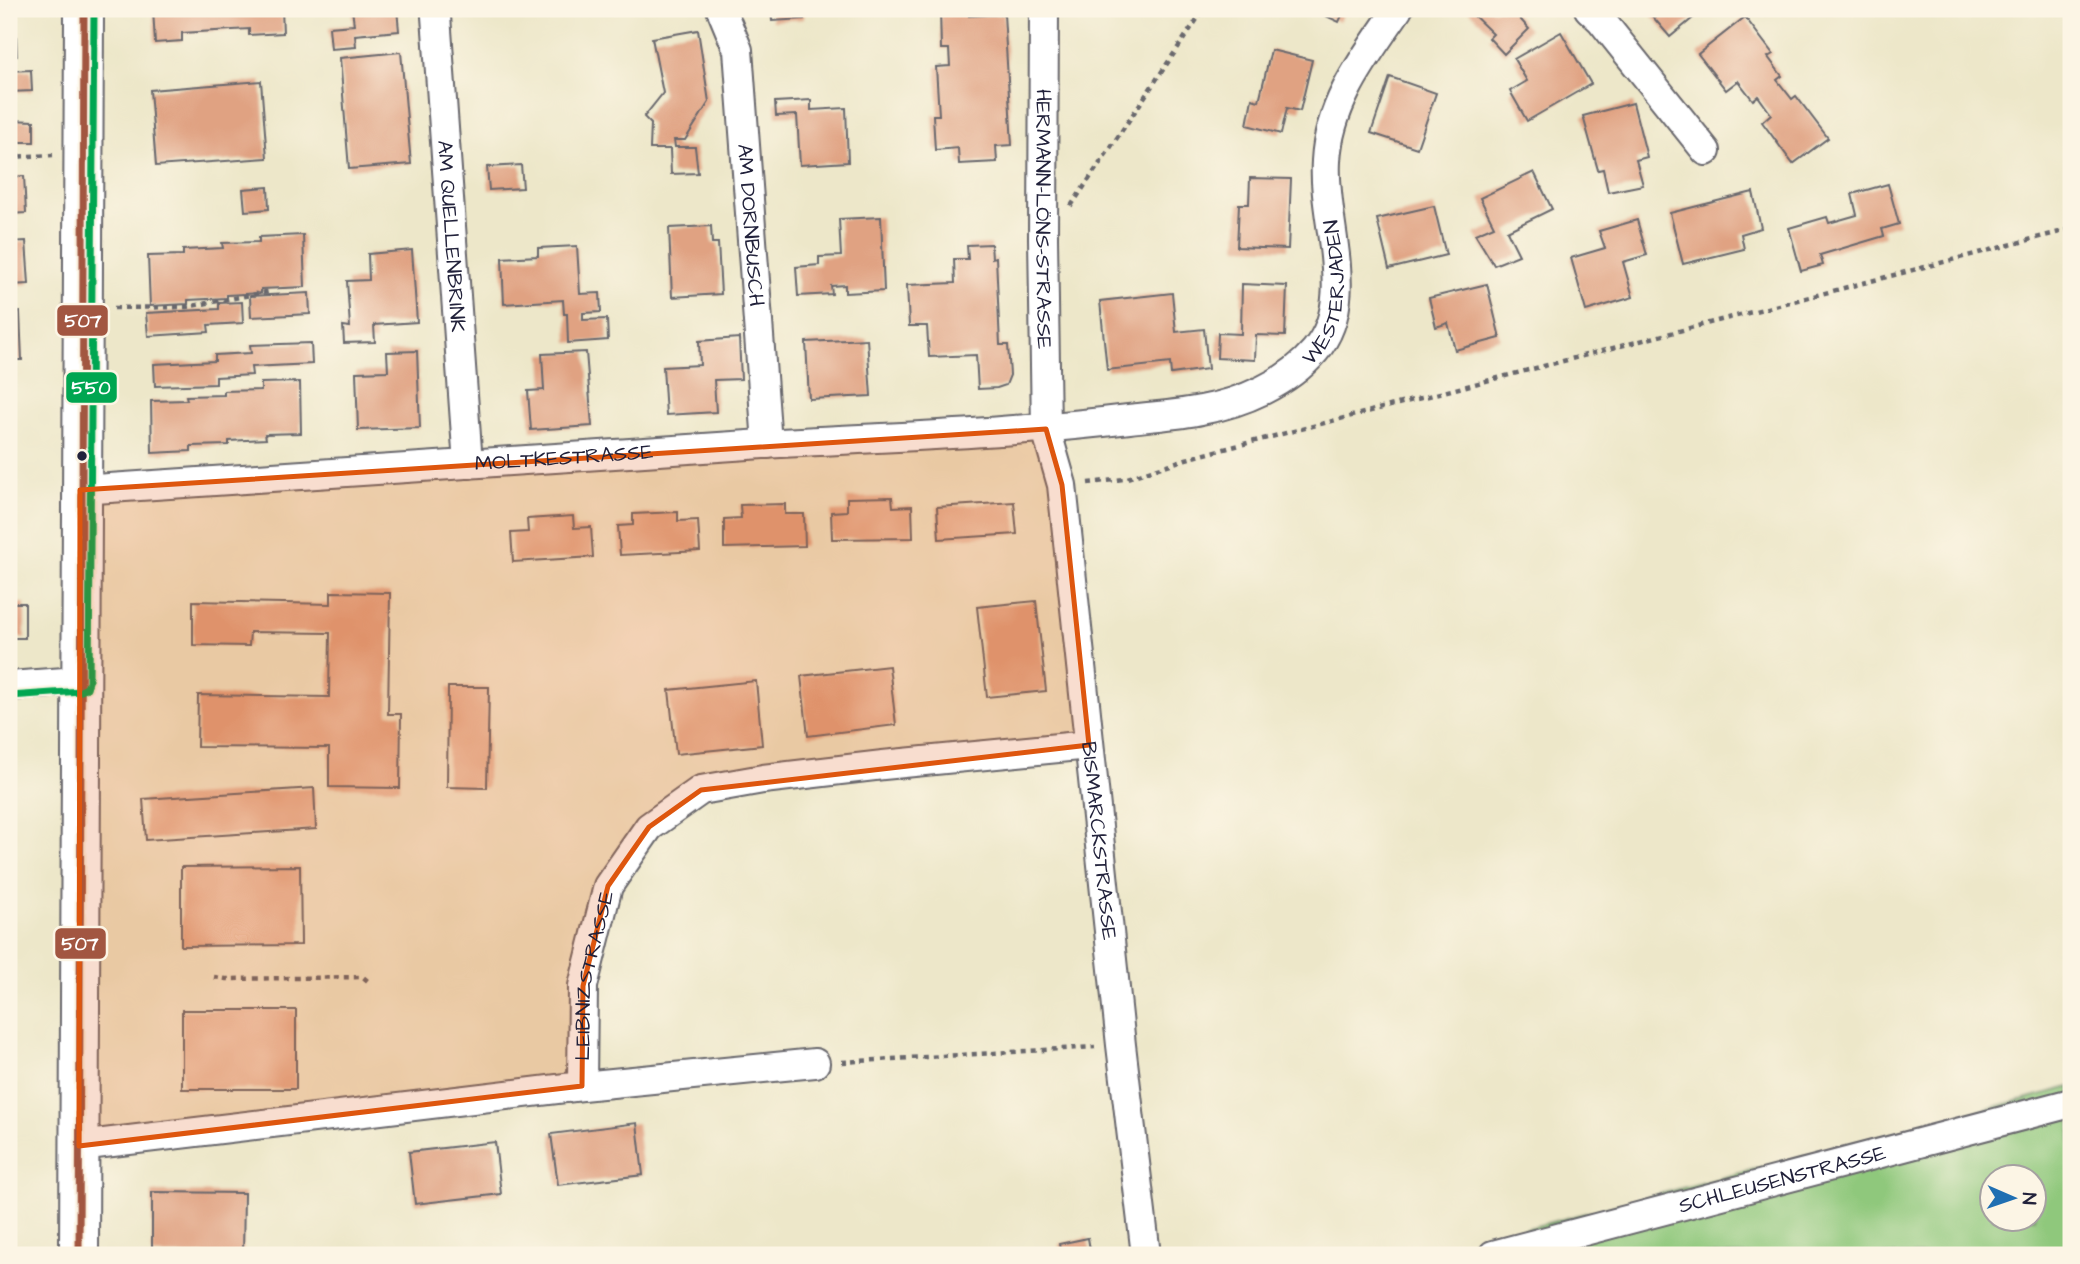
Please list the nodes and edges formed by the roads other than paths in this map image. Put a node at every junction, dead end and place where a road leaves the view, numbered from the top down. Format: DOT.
graph roads {
  1 [pos="83,9"];
  2 [pos="438,9"];
  3 [pos="721,9"];
  4 [pos="1044,9"];
  5 [pos="1398,9"];
  6 [pos="1589,9"];
  7 [pos="1706,151"];
  8 [pos="1046,429"];
  9 [pos="768,444"];
  10 [pos="468,464"];
  11 [pos="80,490"];
  12 [pos="79,681"];
  13 [pos="9,686"];
  14 [pos="1089,745"];
  15 [pos="815,1063"];
  16 [pos="582,1086"];
  17 [pos="2071,1103"];
  18 [pos="79,1146"];
  19 [pos="79,1255"];
  20 [pos="1146,1255"];
  21 [pos="1493,1255"];
  1 -- 11 [label="street"];
  2 -- 10 [label="street, AM QUELLENBRINK"];
  3 -- 9 [label="street, AM DORNBUSCH"];
  4 -- 8 [label="street, HERMANN-LÖNS-STRASSE"];
  5 -- 8 [label="street, WESTERJADEN"];
  6 -- 7 [label="street"];
  8 -- 9 [label="street, MOLTKESTRASSE"];
  8 -- 14 [label="street, BISMARCKSTRASSE"];
  9 -- 10 [label="street, MOLTKESTRASSE"];
  10 -- 11 [label="street, MOLTKESTRASSE"];
  11 -- 12 [label="street"];
  12 -- 13 [label="street"];
  12 -- 18 [label="street"];
  14 -- 16 [label="street, LEIBNIZSTRASSE"];
  14 -- 20 [label="street, BISMARCKSTRASSE"];
  15 -- 16 [label="street"];
  16 -- 18 [label="street, LEIBNIZSTRASSE"];
  17 -- 21 [label="street, SCHLEUSENSTRASSE"];
  18 -- 19 [label="street"];
}
